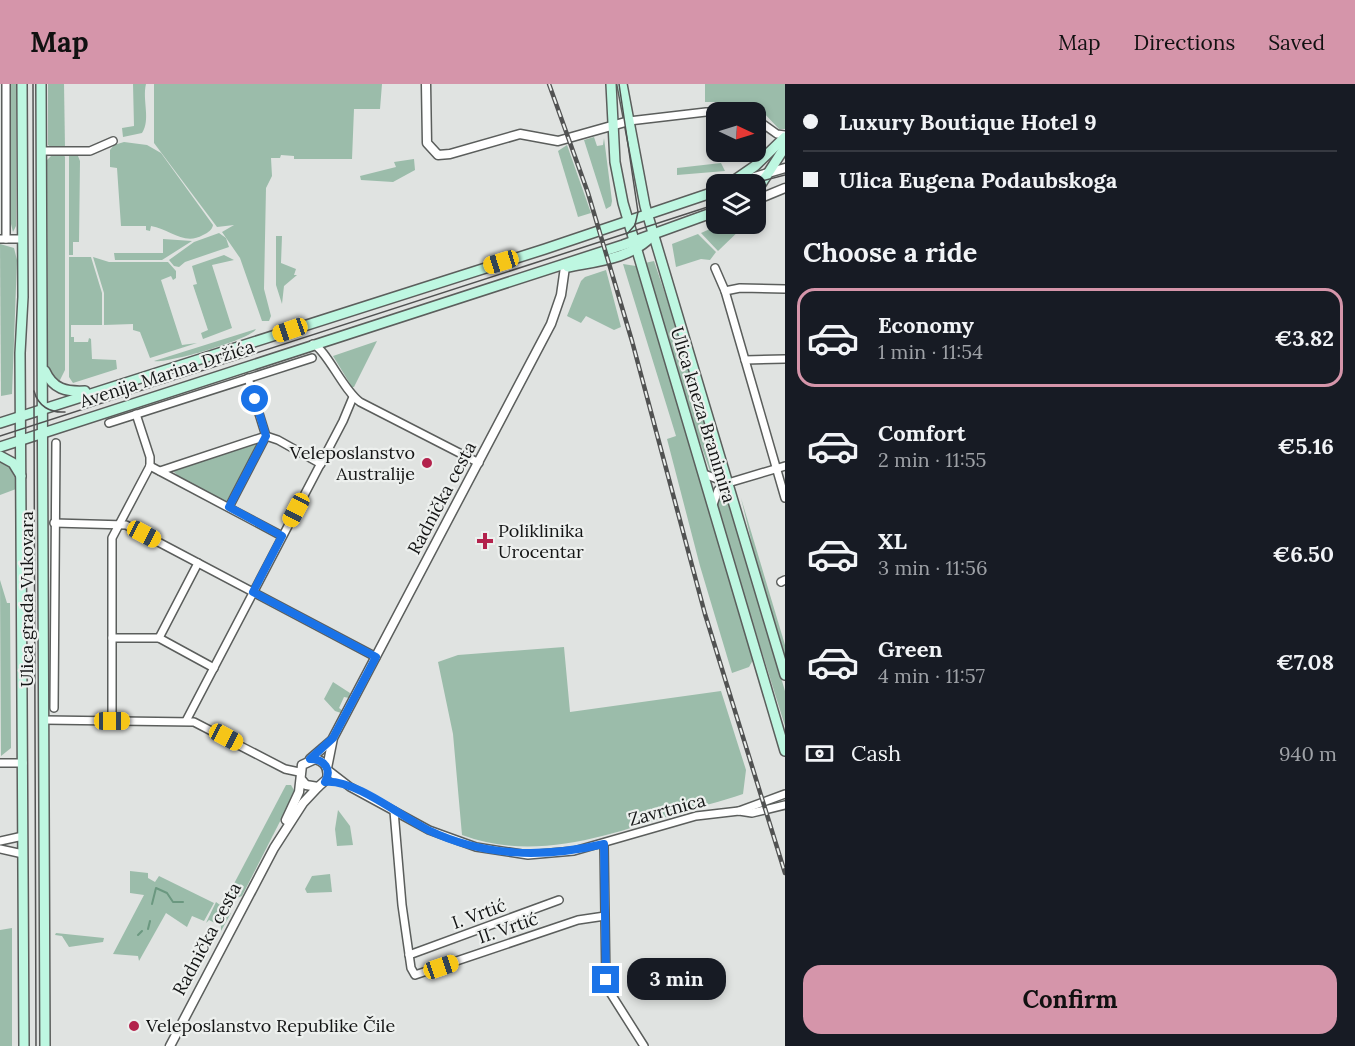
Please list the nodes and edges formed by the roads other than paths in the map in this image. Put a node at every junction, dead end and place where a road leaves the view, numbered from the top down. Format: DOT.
graph roads {
  1 [pos="6,84"];
  2 [pos="22,84"];
  3 [pos="41,84"];
  4 [pos="426,84"];
  5 [pos="611,84"];
  6 [pos="622,84"];
  7 [pos="706,112"];
  8 [pos="629,121"];
  9 [pos="615,124"];
  10 [pos="766,126"];
  11 [pos="785,136"];
  12 [pos="113,141"];
  13 [pos="785,147"];
  14 [pos="41,151"];
  15 [pos="785,168"];
  16 [pos="770,171"];
  17 [pos="743,174"];
  18 [pos="761,174"];
  19 [pos="766,177"];
  20 [pos="785,188"];
  21 [pos="706,195"];
  22 [pos="766,196"];
  23 [pos="647,215"];
  24 [pos="706,215"];
  25 [pos="628,222"];
  26 [pos="653,234"];
  27 [pos="3,239"];
  28 [pos="22,239"];
  29 [pos="635,246"];
  30 [pos="565,267"];
  31 [pos="714,268"];
  32 [pos="542,269"];
  33 [pos="785,289"];
  34 [pos="725,291"];
  35 [pos="313,344"];
  36 [pos="312,358"];
  37 [pos="785,359"];
  38 [pos="746,360"];
  39 [pos="43,361"];
  40 [pos="248,378"];
  41 [pos="99,391"];
  42 [pos="353,397"];
  43 [pos="44,407"];
  44 [pos="136,414"];
  45 [pos="21,416"];
  46 [pos="0,423"];
  47 [pos="109,423"];
  48 [pos="44,432"];
  49 [pos="266,436"];
  50 [pos="22,440"];
  51 [pos="56,443"];
  52 [pos="0,447"];
  53 [pos="0,456"];
  54 [pos="479,463"];
  55 [pos="321,464"];
  56 [pos="150,466"];
  57 [pos="785,466"];
  58 [pos="776,469"];
  59 [pos="160,471"];
  60 [pos="704,474"];
  61 [pos="22,482"];
  62 [pos="728,483"];
  63 [pos="785,498"];
  64 [pos="713,506"];
  65 [pos="229,507"];
  66 [pos="54,522"];
  67 [pos="119,523"];
  68 [pos="282,536"];
  69 [pos="198,563"];
  70 [pos="253,592"];
  71 [pos="112,638"];
  72 [pos="159,638"];
  73 [pos="376,657"];
  74 [pos="214,668"];
  75 [pos="785,675"];
  76 [pos="54,708"];
  77 [pos="44,720"];
  78 [pos="112,721"];
  79 [pos="186,721"];
  80 [pos="333,738"];
  81 [pos="785,751"];
  82 [pos="310,759"];
  83 [pos="0,763"];
  84 [pos="23,763"];
  85 [pos="328,769"];
  86 [pos="300,775"];
  87 [pos="321,784"];
  88 [pos="350,787"];
  89 [pos="785,794"];
  90 [pos="785,805"];
  91 [pos="739,810"];
  92 [pos="394,811"];
  93 [pos="23,836"];
  94 [pos="0,841"];
  95 [pos="604,844"];
  96 [pos="274,848"];
  97 [pos="0,849"];
  98 [pos="23,854"];
  99 [pos="560,900"];
  100 [pos="605,916"];
  101 [pos="409,955"];
  102 [pos="24,1046"];
  103 [pos="45,1046"];
  104 [pos="170,1046"];
  105 [pos="644,1046"];
  1 -- 27 [label="street"];
  2 -- 28 [label="main road, Ulica grada Vukovara"];
  3 -- 14 [label="main road, Ulica grada Vukovara"];
  4 -- 9 [label="street"];
  5 -- 9 [label="main road, Ulica kneza Branimira"];
  6 -- 8 [label="main road, Ulica kneza Branimira"];
  7 -- 8 [label="street"];
  8 -- 9 [label="street"];
  8 -- 23 [label="main road, Ulica kneza Branimira"];
  9 -- 25 [label="main road, Ulica kneza Branimira"];
  10 -- 11 [label="street"];
  11 -- 17 [label="main road"];
  12 -- 14 [label="street"];
  13 -- 16 [label="main road"];
  14 -- 39 [label="main road, Ulica grada Vukovara"];
  15 -- 16 [label="street"];
  16 -- 18 [label="street"];
  16 -- 19 [label="main road"];
  20 -- 22 [label="street"];
  21 -- 23 [label="main road, Avenija Marina Držića"];
  23 -- 25 [label="main road, Avenija Marina Držića"];
  23 -- 26 [label="main road, Ulica kneza Branimira"];
  24 -- 26 [label="main road, Avenija Marina Držića"];
  25 -- 29 [label="main road, Ulica kneza Branimira"];
  25 -- 41 [label="main road, Avenija Marina Držića"];
  26 -- 29 [label="main road, Avenija Marina Držića"];
  26 -- 62 [label="main road, Ulica kneza Branimira"];
  27 -- 28 [label="street"];
  28 -- 45 [label="main road, Ulica grada Vukovara"];
  29 -- 30 [label="main road"];
  29 -- 32 [label="main road, Avenija Marina Držića"];
  29 -- 60 [label="main road, Ulica kneza Branimira"];
  30 -- 32 [label="main road"];
  30 -- 54 [label="street, Radnička cesta"];
  31 -- 34 [label="street"];
  32 -- 35 [label="main road, Avenija Marina Držića"];
  33 -- 34 [label="street"];
  34 -- 38 [label="street"];
  35 -- 42 [label="street"];
  35 -- 48 [label="main road, Avenija Marina Držića"];
  36 -- 40 [label="street, Avenija Marina Držića"];
  37 -- 38 [label="street"];
  38 -- 58 [label="street"];
  39 -- 41 [label="main road"];
  39 -- 43 [label="main road, Ulica grada Vukovara"];
  40 -- 44 [label="street, Avenija Marina Držića"];
  40 -- 49 [label="street"];
  41 -- 43 [label="main road, Avenija Marina Držića"];
  42 -- 54 [label="street"];
  42 -- 55 [label="street"];
  43 -- 45 [label="main road, Avenija Marina Držića"];
  43 -- 48 [label="main road, Ulica grada Vukovara"];
  44 -- 47 [label="street, Avenija Marina Držića"];
  44 -- 56 [label="street"];
  45 -- 46 [label="main road, Avenija Marina Držića"];
  45 -- 50 [label="main road, Ulica grada Vukovara"];
  48 -- 50 [label="main road, Avenija Marina Držića"];
  48 -- 77 [label="main road, Ulica grada Vukovara"];
  49 -- 55 [label="street"];
  49 -- 59 [label="street"];
  49 -- 65 [label="street"];
  50 -- 52 [label="main road, Avenija Marina Držića"];
  50 -- 61 [label="main road, Ulica grada Vukovara"];
  51 -- 66 [label="street, Ulica grada Vukovara"];
  53 -- 61 [label="main road"];
  54 -- 73 [label="street, Radnička cesta"];
  55 -- 68 [label="street"];
  56 -- 59 [label="street"];
  56 -- 67 [label="street"];
  57 -- 58 [label="street"];
  58 -- 62 [label="street"];
  58 -- 63 [label="street"];
  59 -- 65 [label="street"];
  60 -- 62 [label="street"];
  60 -- 64 [label="main road, Ulica kneza Branimira"];
  61 -- 84 [label="main road, Ulica grada Vukovara"];
  62 -- 64 [label="street"];
  62 -- 75 [label="main road, Ulica kneza Branimira"];
  64 -- 81 [label="main road, Ulica kneza Branimira"];
  65 -- 68 [label="street"];
  66 -- 67 [label="street"];
  66 -- 76 [label="street, Ulica grada Vukovara"];
  67 -- 69 [label="street"];
  67 -- 71 [label="street"];
  68 -- 70 [label="street"];
  69 -- 70 [label="street"];
  69 -- 72 [label="street"];
  70 -- 73 [label="street"];
  70 -- 74 [label="street"];
  71 -- 72 [label="street"];
  71 -- 78 [label="street"];
  72 -- 74 [label="street"];
  73 -- 80 [label="street, Radnička cesta"];
  74 -- 79 [label="street"];
  77 -- 78 [label="street"];
  77 -- 103 [label="main road, Ulica grada Vukovara"];
  78 -- 79 [label="street"];
  79 -- 86 [label="street"];
  80 -- 82 [label="street, Radnička cesta"];
  80 -- 85 [label="street, Radnička cesta"];
  82 -- 85 [label="street"];
  82 -- 86 [label="street"];
  83 -- 84 [label="street"];
  84 -- 93 [label="main road, Ulica grada Vukovara"];
  85 -- 87 [label="street"];
  85 -- 88 [label="street"];
  86 -- 87 [label="street"];
  86 -- 96 [label="street, Radnička cesta"];
  87 -- 88 [label="street"];
  87 -- 96 [label="street, Radnička cesta"];
  88 -- 92 [label="street, Zavrtnica"];
  89 -- 91 [label="street, Zavrtnica"];
  90 -- 91 [label="street, Zavrtnica"];
  91 -- 95 [label="street, Zavrtnica"];
  92 -- 95 [label="street, Zavrtnica"];
  92 -- 101 [label="street"];
  93 -- 94 [label="street"];
  93 -- 98 [label="main road, Ulica grada Vukovara"];
  95 -- 100 [label="street"];
  96 -- 104 [label="street, Radnička cesta"];
  97 -- 98 [label="street"];
  98 -- 102 [label="main road, Ulica grada Vukovara"];
  99 -- 101 [label="street, I. Vrtić"];
  100 -- 101 [label="street, II. Vrtić"];
  100 -- 105 [label="street"];
}
